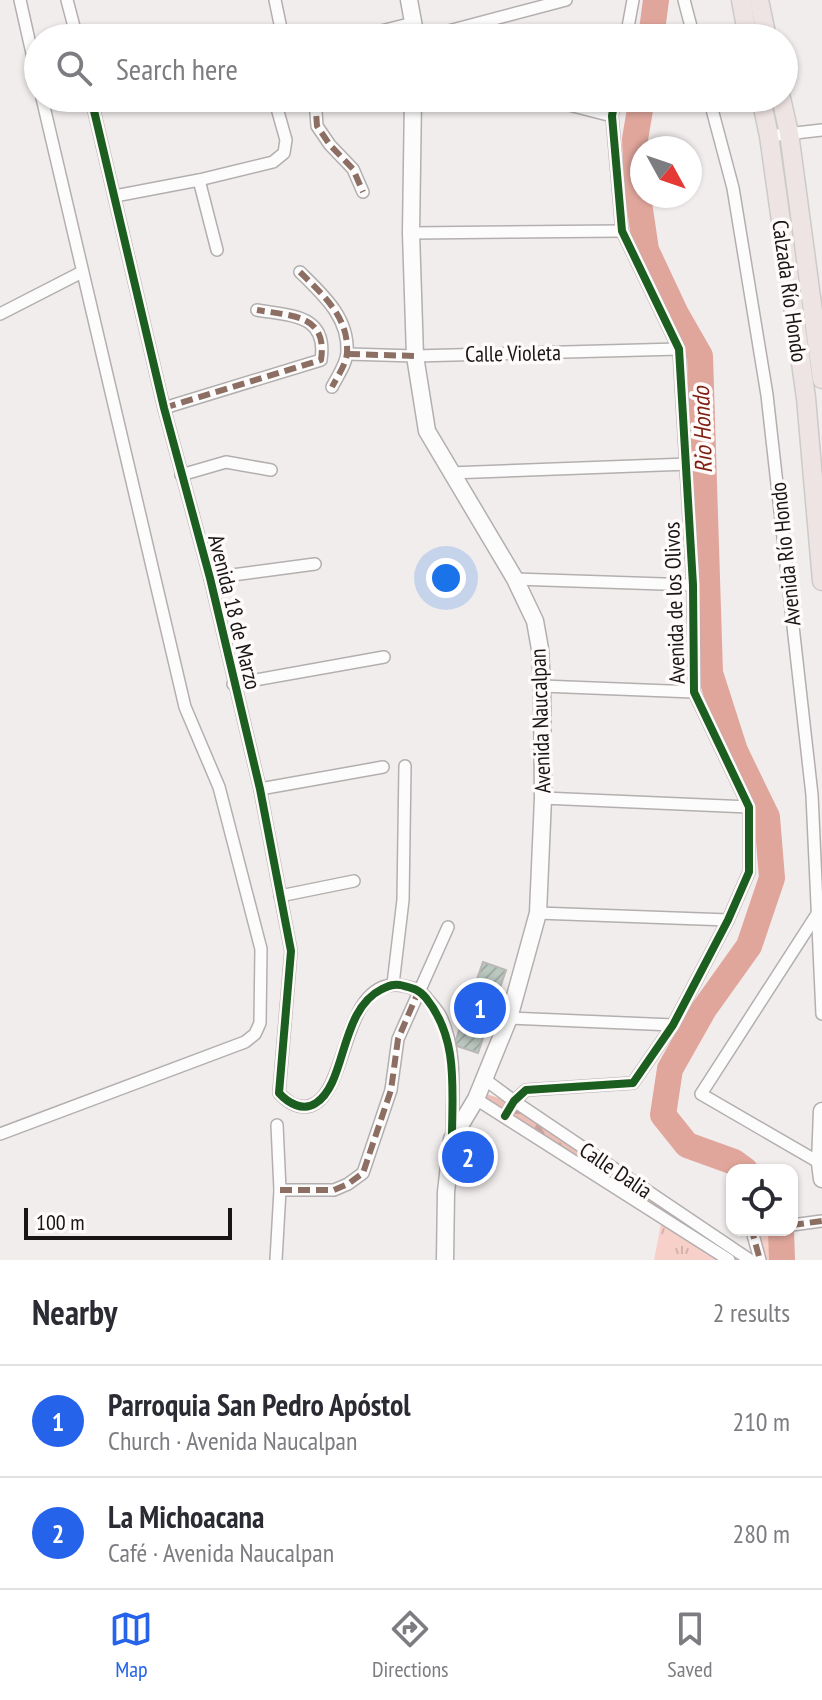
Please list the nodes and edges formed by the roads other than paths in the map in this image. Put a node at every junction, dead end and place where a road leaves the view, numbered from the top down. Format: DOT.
graph roads {
  1 [pos="20,0"];
  2 [pos="67,0"];
  3 [pos="275,0"];
  4 [pos="409,0"];
  5 [pos="566,0"];
  6 [pos="633,0"];
  7 [pos="684,0"];
  8 [pos="741,0"];
  9 [pos="759,0"];
  10 [pos="25,24"];
  11 [pos="73,24"];
  12 [pos="280,24"];
  13 [pos="415,24"];
  14 [pos="458,24"];
  15 [pos="629,24"];
  16 [pos="690,24"];
  17 [pos="745,24"];
  18 [pos="764,24"];
  19 [pos="45,112"];
  20 [pos="94,112"];
  21 [pos="278,112"];
  22 [pos="316,112"];
  23 [pos="411,112"];
  24 [pos="596,112"];
  25 [pos="613,112"];
  26 [pos="713,112"];
  27 [pos="764,112"];
  28 [pos="784,112"];
  29 [pos="612,116"];
  30 [pos="822,130"];
  31 [pos="789,133"];
  32 [pos="769,136"];
  33 [pos="199,180"];
  34 [pos="363,192"];
  35 [pos="115,196"];
  36 [pos="622,231"];
  37 [pos="411,233"];
  38 [pos="217,250"];
  39 [pos="82,272"];
  40 [pos="300,272"];
  41 [pos="257,310"];
  42 [pos="0,314"];
  43 [pos="679,349"];
  44 [pos="348,354"];
  45 [pos="415,356"];
  46 [pos="822,379"];
  47 [pos="332,387"];
  48 [pos="164,408"];
  49 [pos="688,464"];
  50 [pos="271,470"];
  51 [pos="450,473"];
  52 [pos="181,475"];
  53 [pos="315,564"];
  54 [pos="210,578"];
  55 [pos="515,579"];
  56 [pos="822,581"];
  57 [pos="693,585"];
  58 [pos="384,657"];
  59 [pos="233,684"];
  60 [pos="542,686"];
  61 [pos="694,692"];
  62 [pos="405,766"];
  63 [pos="383,767"];
  64 [pos="260,789"];
  65 [pos="543,798"];
  66 [pos="749,807"];
  67 [pos="354,881"];
  68 [pos="280,896"];
  69 [pos="538,913"];
  70 [pos="817,914"];
  71 [pos="728,920"];
  72 [pos="448,927"];
  73 [pos="393,984"];
  74 [pos="419,990"];
  75 [pos="822,1014"];
  76 [pos="509,1018"];
  77 [pos="673,1025"];
  78 [pos="483,1078"];
  79 [pos="476,1099"];
  80 [pos="514,1101"];
  81 [pos="822,1111"];
  82 [pos="505,1116"];
  83 [pos="277,1125"];
  84 [pos="0,1134"];
  85 [pos="452,1139"];
  86 [pos="821,1171"];
  87 [pos="628,1179"];
  88 [pos="280,1190"];
  89 [pos="621,1191"];
  90 [pos="822,1221"];
  91 [pos="798,1224"];
  92 [pos="753,1236"];
  93 [pos="276,1260"];
  94 [pos="445,1260"];
  95 [pos="729,1260"];
  96 [pos="750,1260"];
  97 [pos="760,1260"];
  1 -- 10 [label="street"];
  2 -- 11 [label="street"];
  3 -- 12 [label="street"];
  4 -- 13 [label="main road"];
  5 -- 14 [label="street"];
  6 -- 15 [label="street"];
  7 -- 16 [label="street"];
  8 -- 17 [label="main road"];
  9 -- 18 [label="main road"];
  19 -- 39 [label="street"];
  20 -- 35 [label="street, Avenida 18 de Marzo"];
  21 -- 33 [label="street"];
  22 -- 34 [label="street"];
  23 -- 37 [label="main road, Avenida Naucalpan"];
  24 -- 29 [label="street"];
  25 -- 29 [label="street, Avenida de los Olivos"];
  26 -- 70 [label="street, Avenida Río Hondo"];
  27 -- 32 [label="main road, Calzada Río Hondo"];
  28 -- 31 [label="main road, Calzada Río Hondo"];
  29 -- 36 [label="street, Avenida de los Olivos"];
  30 -- 31 [label="street"];
  31 -- 32 [label="street"];
  31 -- 46 [label="main road, Calzada Río Hondo"];
  32 -- 56 [label="main road, Calzada Río Hondo"];
  33 -- 35 [label="street"];
  33 -- 38 [label="street"];
  35 -- 48 [label="street, Avenida 18 de Marzo"];
  36 -- 37 [label="street"];
  36 -- 43 [label="street, Avenida de los Olivos"];
  37 -- 45 [label="main road, Avenida Naucalpan"];
  39 -- 42 [label="street"];
  39 -- 84 [label="street"];
  40 -- 44 [label="street"];
  41 -- 48 [label="street"];
  43 -- 45 [label="street, Calle Violeta"];
  43 -- 49 [label="street, Avenida de los Olivos"];
  44 -- 45 [label="street, Calle Violeta"];
  44 -- 47 [label="street"];
  45 -- 51 [label="main road, Avenida Naucalpan"];
  48 -- 52 [label="street, Avenida 18 de Marzo"];
  49 -- 51 [label="street"];
  49 -- 57 [label="street, Avenida de los Olivos"];
  50 -- 52 [label="street"];
  51 -- 55 [label="main road, Avenida Naucalpan"];
  52 -- 54 [label="street, Avenida 18 de Marzo"];
  53 -- 54 [label="street"];
  54 -- 59 [label="street, Avenida 18 de Marzo"];
  55 -- 57 [label="street"];
  55 -- 60 [label="main road, Avenida Naucalpan"];
  57 -- 61 [label="street, Avenida de los Olivos"];
  58 -- 59 [label="street"];
  59 -- 64 [label="street, Avenida 18 de Marzo"];
  60 -- 61 [label="street"];
  60 -- 65 [label="main road, Avenida Naucalpan"];
  61 -- 66 [label="street, Avenida de los Olivos"];
  62 -- 73 [label="street"];
  63 -- 64 [label="street"];
  64 -- 68 [label="street, Avenida 18 de Marzo"];
  65 -- 66 [label="street"];
  65 -- 69 [label="main road, Avenida Naucalpan"];
  66 -- 71 [label="street, Avenida de los Olivos"];
  67 -- 68 [label="street"];
  68 -- 73 [label="street, Avenida 18 de Marzo"];
  69 -- 71 [label="street"];
  69 -- 76 [label="main road, Avenida Naucalpan"];
  70 -- 75 [label="street, Avenida Río Hondo"];
  70 -- 86 [label="street"];
  71 -- 77 [label="street, Avenida de los Olivos"];
  72 -- 74 [label="street"];
  73 -- 74 [label="street"];
  74 -- 85 [label="street"];
  74 -- 88 [label="street"];
  76 -- 77 [label="street"];
  76 -- 78 [label="main road, Avenida Naucalpan"];
  77 -- 80 [label="street, Avenida de los Olivos"];
  78 -- 79 [label="main road, Avenida Naucalpan"];
  78 -- 80 [label="street, Calle Dalia"];
  79 -- 82 [label="street, Calle Dalia"];
  79 -- 85 [label="main road, Avenida Naucalpan"];
  80 -- 82 [label="street"];
  80 -- 87 [label="street, Calle Dalia"];
  81 -- 86 [label="main road"];
  82 -- 89 [label="street, Calle Dalia"];
  83 -- 88 [label="street"];
  85 -- 94 [label="main road, Avenida Naucalpan"];
  87 -- 89 [label="street"];
  87 -- 96 [label="street, Calle Dalia"];
  88 -- 93 [label="street"];
  89 -- 95 [label="street, Calle Dalia"];
  90 -- 91 [label="street"];
  92 -- 97 [label="street"];
}
